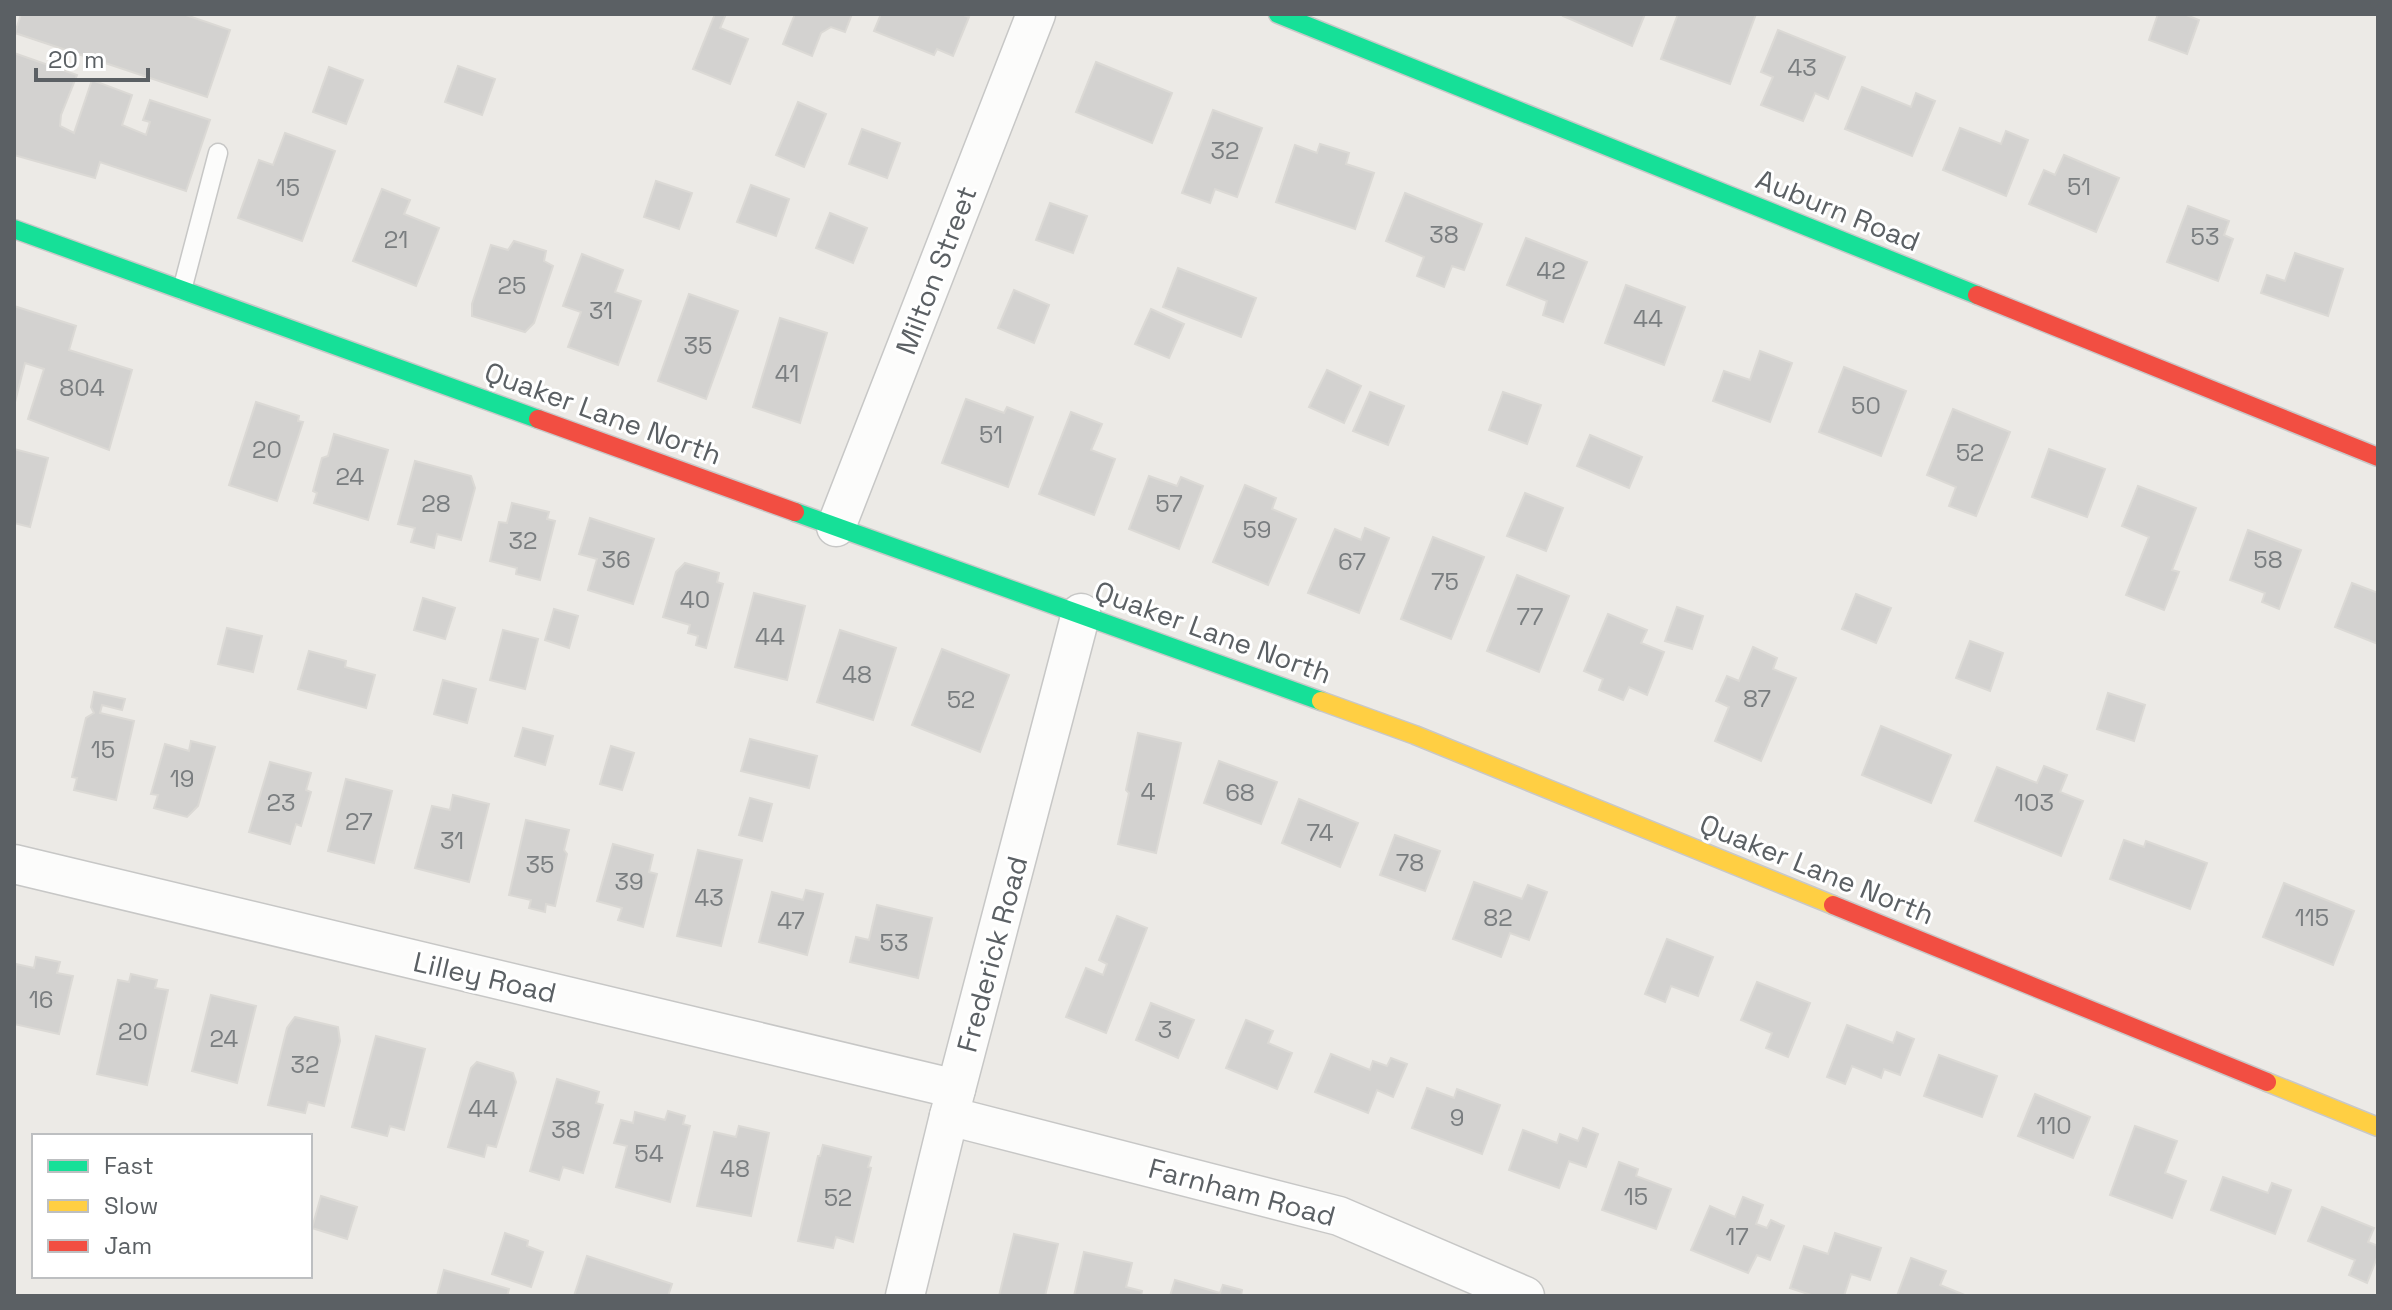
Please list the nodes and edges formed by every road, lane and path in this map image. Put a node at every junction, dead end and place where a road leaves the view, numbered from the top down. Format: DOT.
graph roads {
  1 [pos="1036,14"];
  2 [pos="1278,14"];
  3 [pos="218,153"];
  4 [pos="14,229"];
  5 [pos="182,290"];
  6 [pos="2378,457"];
  7 [pos="836,527"];
  8 [pos="1081,613"];
  9 [pos="14,864"];
  10 [pos="952,1102"];
  11 [pos="2378,1127"];
  12 [pos="905,1296"];
  13 [pos="1525,1296"];
  1 -- 7 [label="street, Milton Street"];
  2 -- 6 [label="street, Auburn Road"];
  3 -- 5 [label="lane"];
  4 -- 5 [label="street, Quaker Lane North"];
  5 -- 7 [label="street, Quaker Lane North"];
  7 -- 8 [label="street, Quaker Lane North"];
  8 -- 10 [label="street, Frederick Road"];
  8 -- 11 [label="street, Quaker Lane North"];
  9 -- 10 [label="street, Lilley Road"];
  10 -- 12 [label="street, Frederick Road"];
  10 -- 13 [label="street, Farnham Road"];
}
